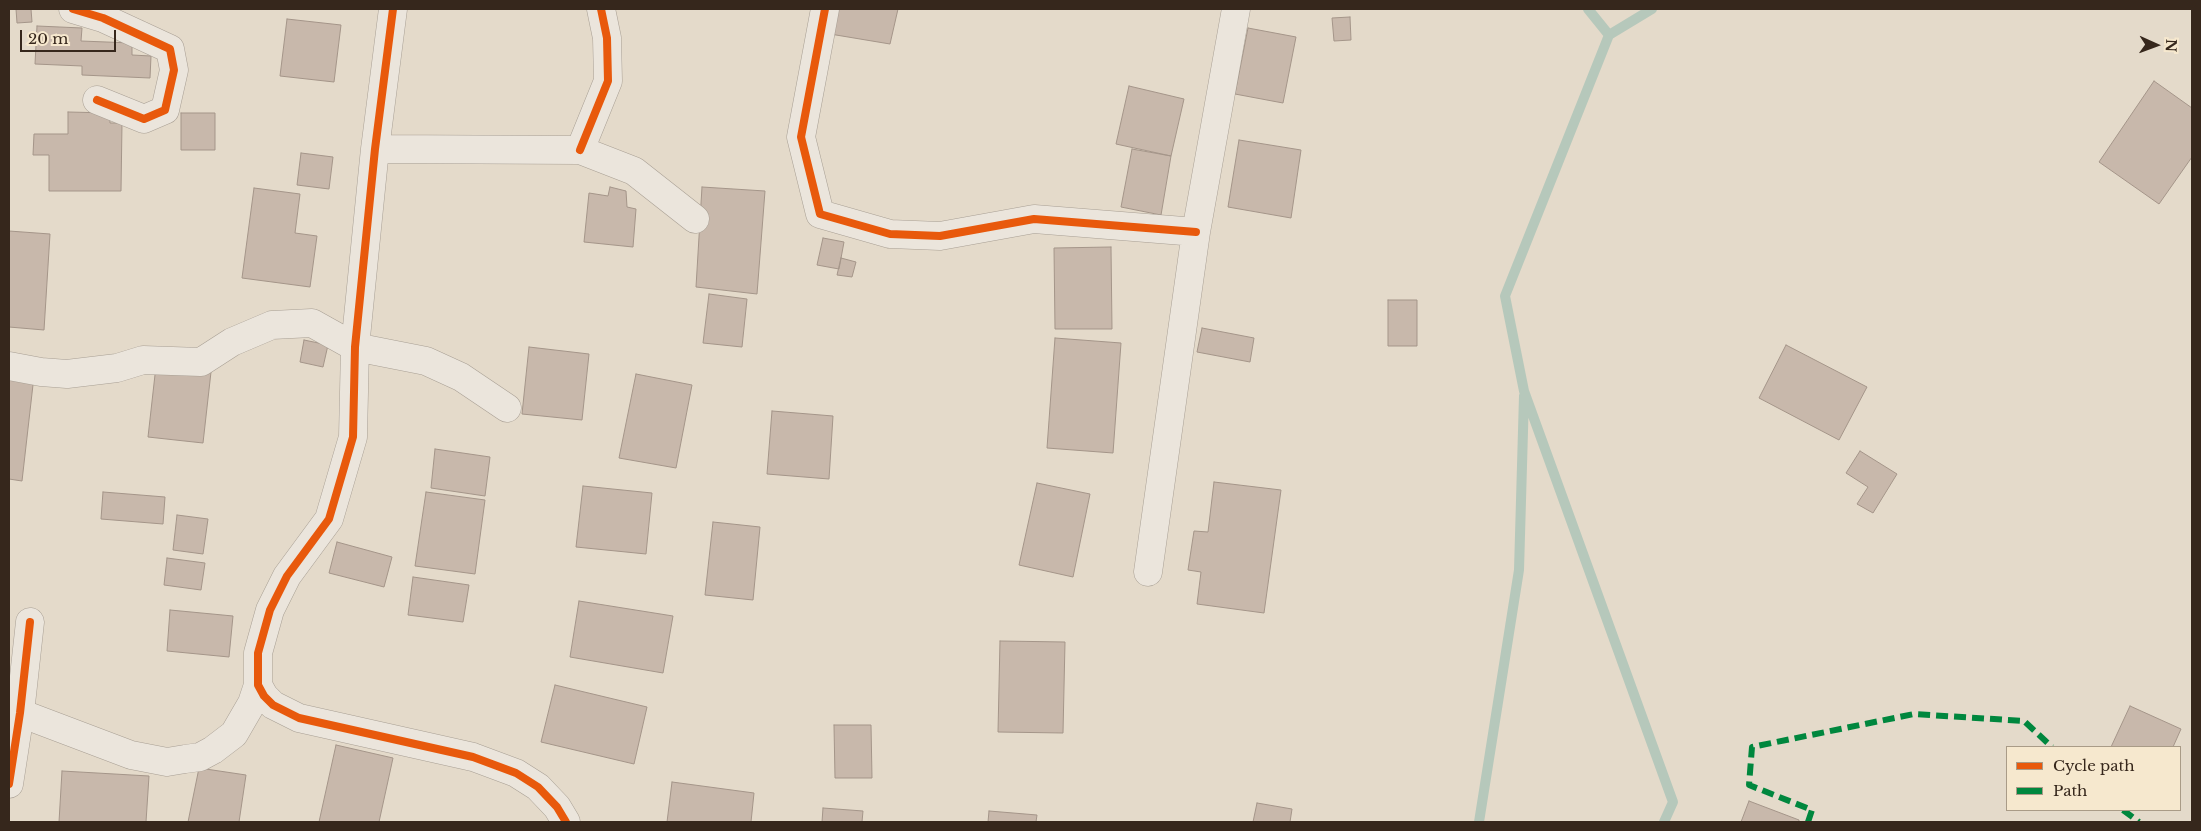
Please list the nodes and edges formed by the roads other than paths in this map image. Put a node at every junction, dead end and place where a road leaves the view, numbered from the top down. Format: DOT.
graph roads {
  1 [pos="73,9"];
  2 [pos="393,9"];
  3 [pos="601,9"];
  4 [pos="825,9"];
  5 [pos="1236,9"];
  6 [pos="97,100"];
  7 [pos="375,149"];
  8 [pos="580,150"];
  9 [pos="695,219"];
  10 [pos="1196,232"];
  11 [pos="356,346"];
  12 [pos="9,366"];
  13 [pos="507,408"];
  14 [pos="1148,572"];
  15 [pos="30,622"];
  16 [pos="258,685"];
  17 [pos="20,713"];
  18 [pos="9,784"];
  19 [pos="566,822"];
  1 -- 6 [label="street"];
  2 -- 7 [label="street"];
  3 -- 8 [label="street"];
  4 -- 10 [label="street"];
  5 -- 10 [label="street"];
  7 -- 8 [label="street"];
  7 -- 11 [label="street"];
  8 -- 9 [label="street"];
  10 -- 14 [label="street"];
  11 -- 12 [label="street"];
  11 -- 13 [label="street"];
  11 -- 16 [label="street"];
  15 -- 17 [label="street"];
  16 -- 17 [label="street"];
  16 -- 19 [label="street"];
  17 -- 18 [label="street"];
}
